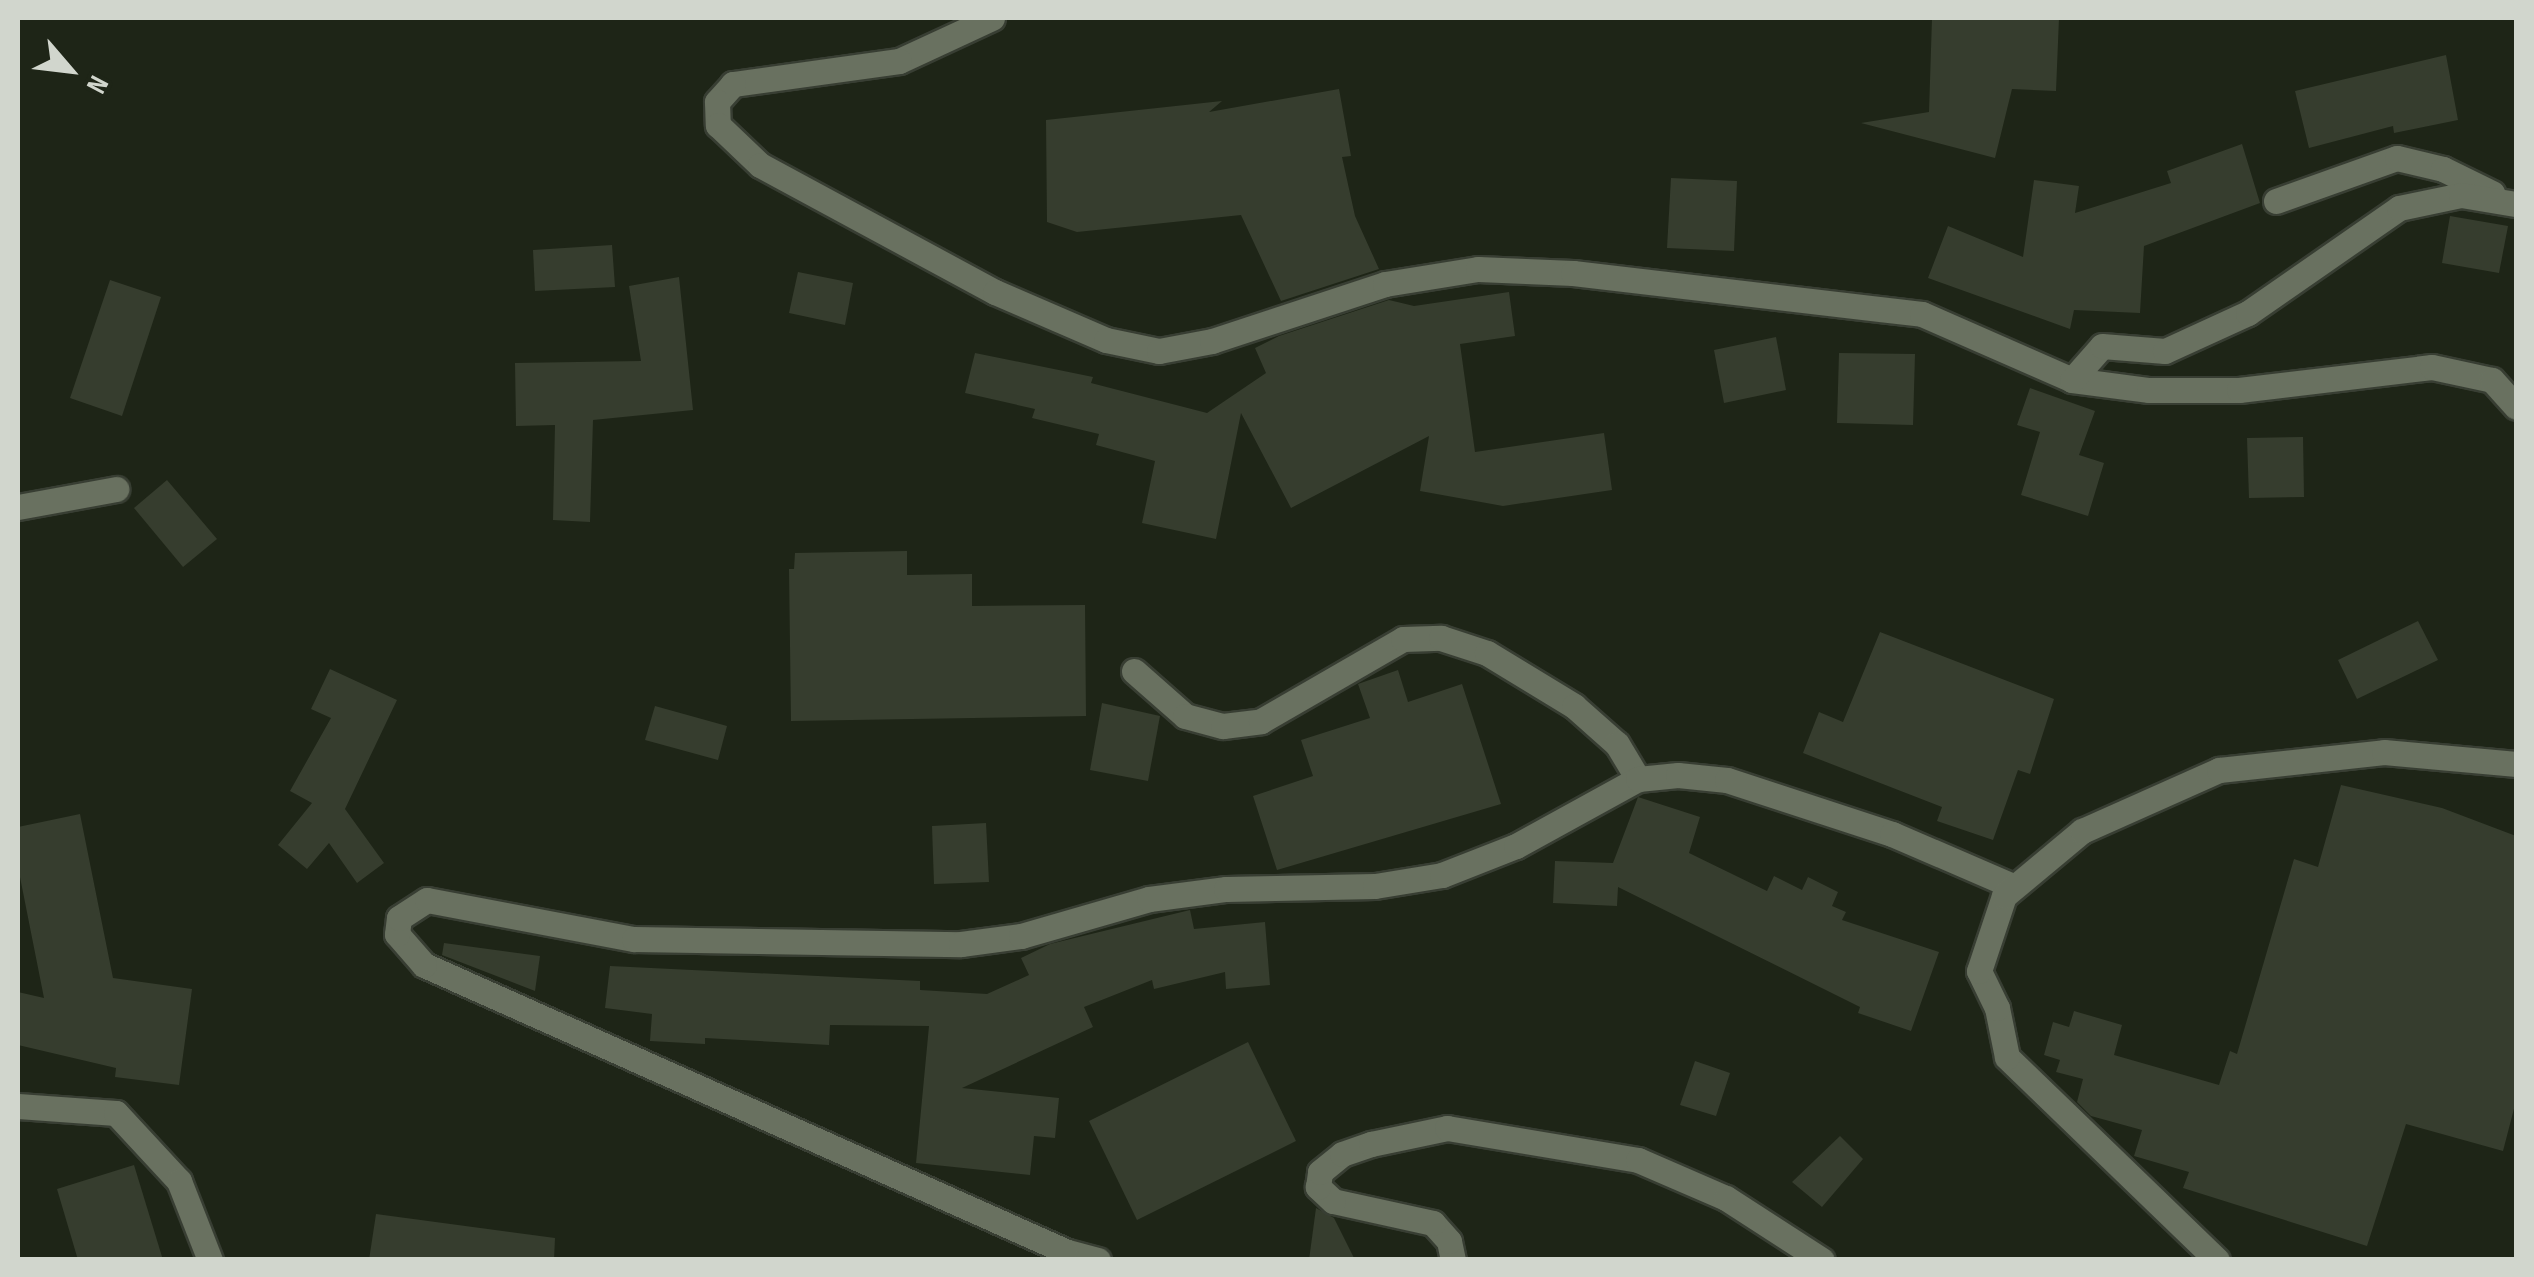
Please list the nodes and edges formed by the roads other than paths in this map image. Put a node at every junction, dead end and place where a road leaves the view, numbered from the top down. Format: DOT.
graph roads {
  1 [pos="992,18"];
  2 [pos="2276,201"];
  3 [pos="2511,202"];
  4 [pos="2072,380"];
  5 [pos="2516,407"];
  6 [pos="116,489"];
  7 [pos="18,507"];
  8 [pos="1134,671"];
  9 [pos="2516,764"];
  10 [pos="1638,779"];
  11 [pos="2013,886"];
  12 [pos="18,1106"];
  13 [pos="210,1260"];
  14 [pos="1098,1260"];
  15 [pos="1454,1260"];
  16 [pos="1822,1260"];
  17 [pos="2218,1260"];
  1 -- 4 [label="street"];
  2 -- 3 [label="street"];
  3 -- 4 [label="street"];
  4 -- 5 [label="street"];
  6 -- 7 [label="street"];
  8 -- 10 [label="street"];
  9 -- 11 [label="street"];
  10 -- 11 [label="street"];
  10 -- 14 [label="street"];
  11 -- 17 [label="street"];
  12 -- 13 [label="street"];
  15 -- 16 [label="street"];
}
